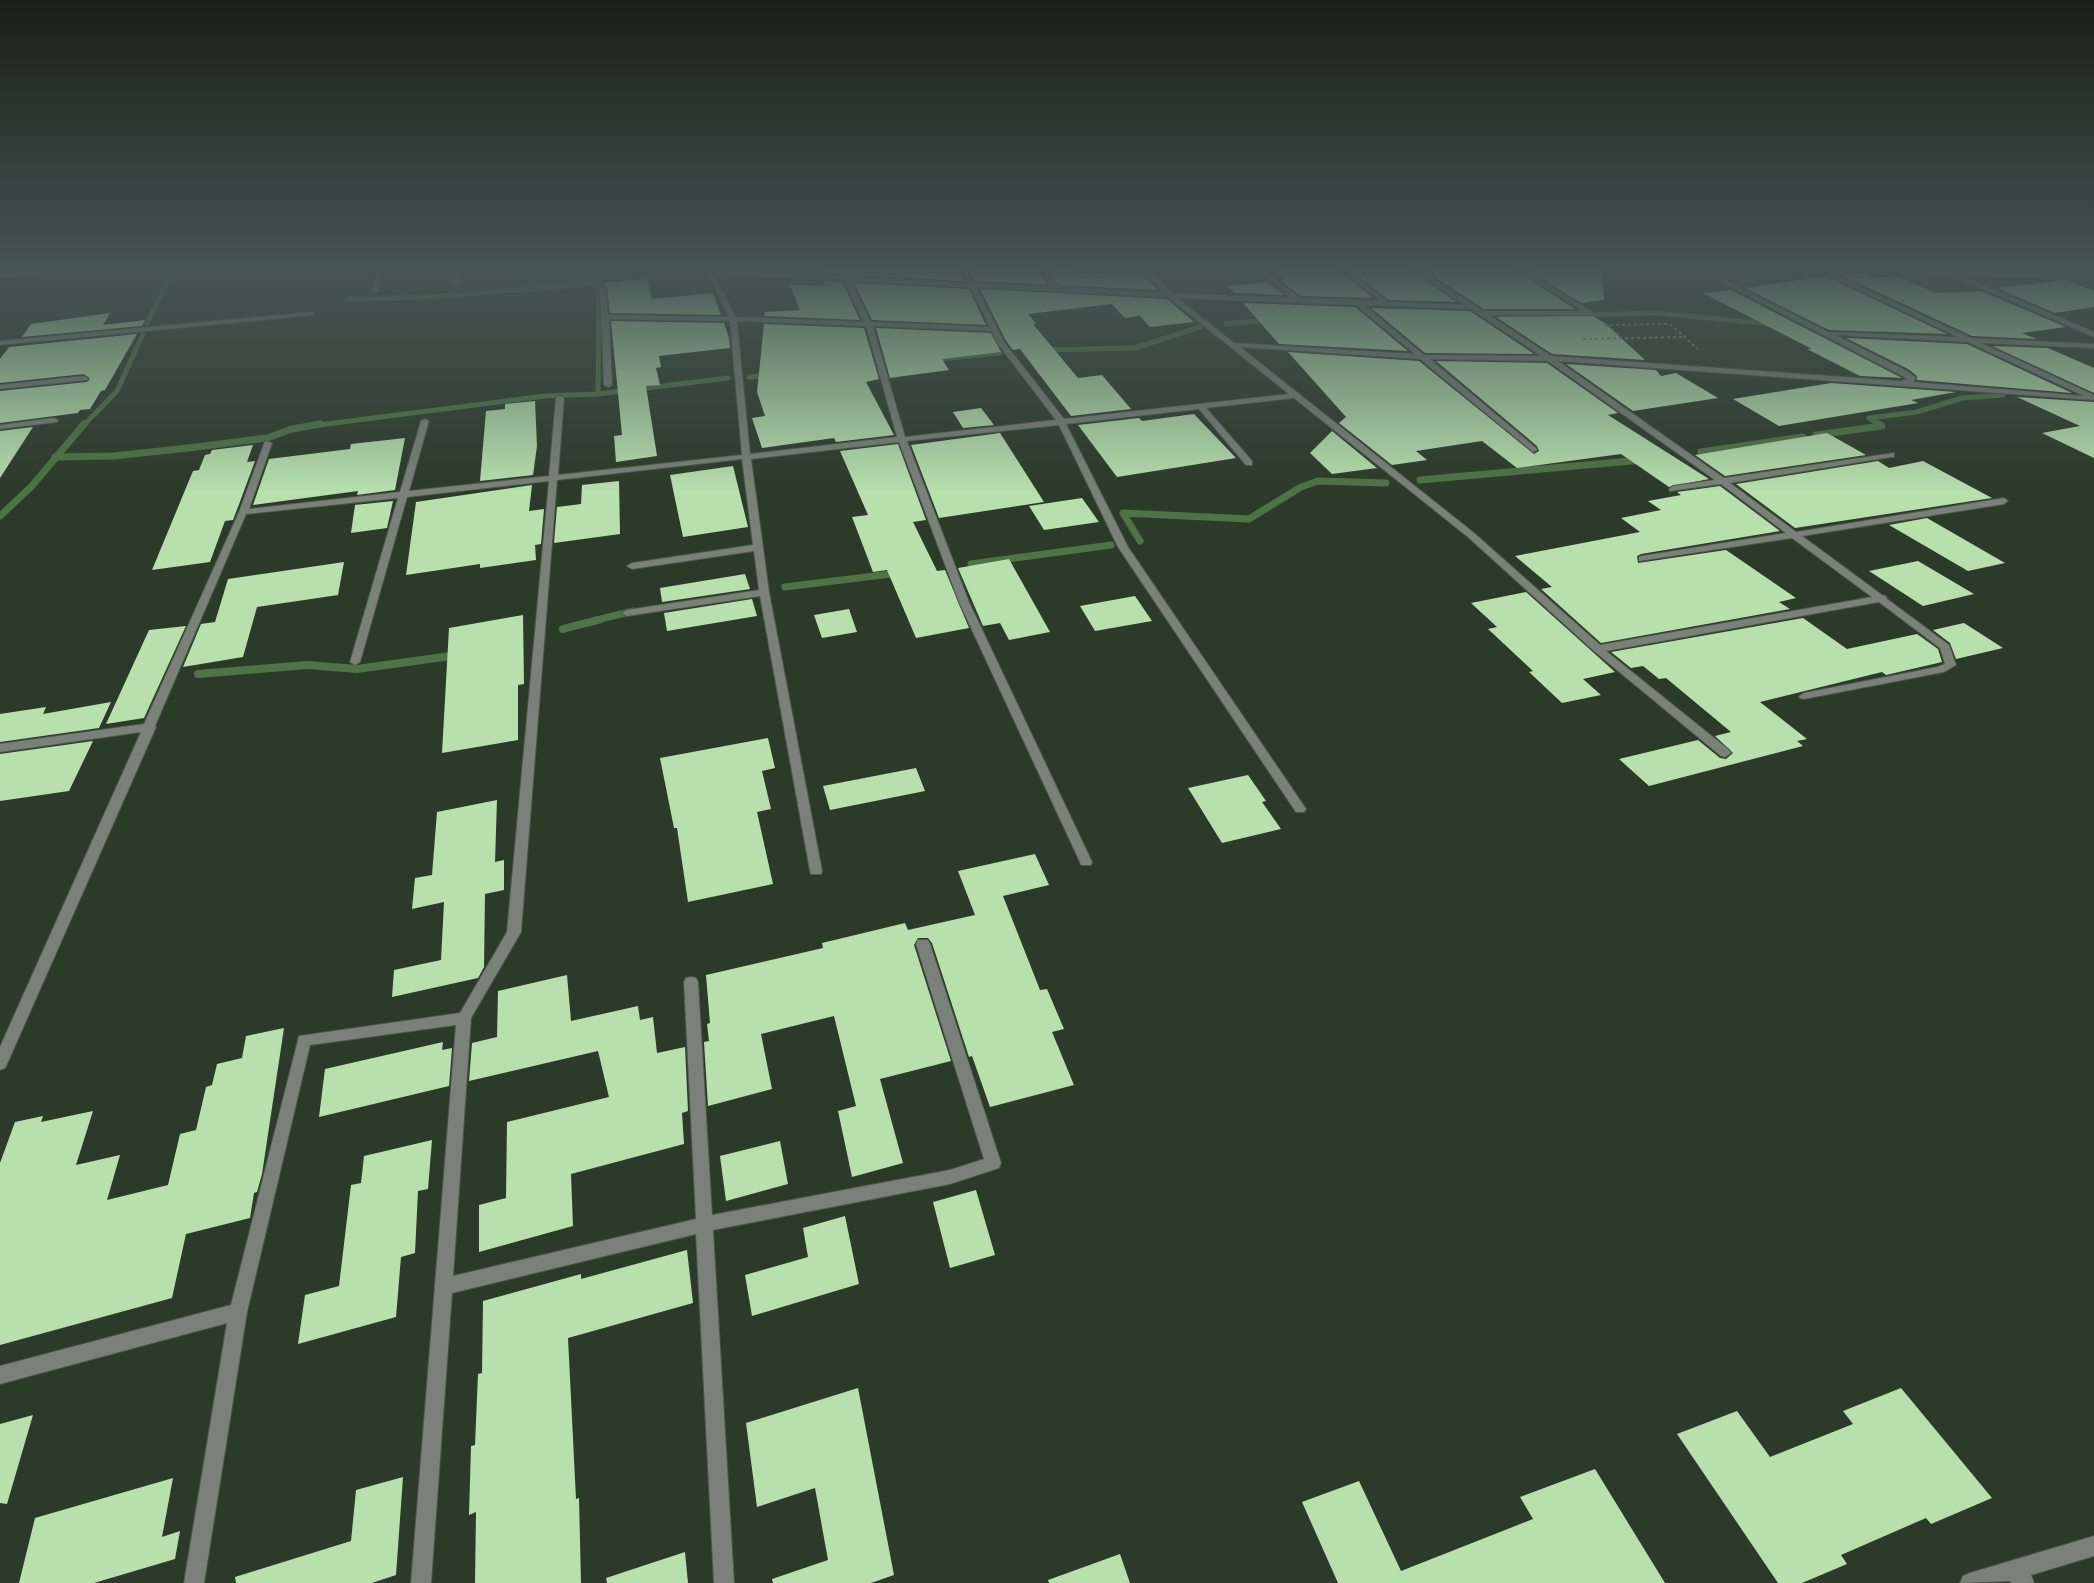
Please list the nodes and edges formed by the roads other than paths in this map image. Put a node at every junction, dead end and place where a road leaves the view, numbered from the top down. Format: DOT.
graph roads {
  1 [pos="606,345"];
  2 [pos="735,345"];
  3 [pos="874,345"];
  4 [pos="1003,345"];
  5 [pos="1235,345"];
  6 [pos="1408,345"];
  7 [pos="1529,345"];
  8 [pos="1849,345"];
  9 [pos="1986,345"];
  10 [pos="2072,345"];
  11 [pos="2094,346"];
  12 [pos="1423,357"];
  13 [pos="1548,358"];
  14 [pos="84,378"];
  15 [pos="1900,383"];
  16 [pos="608,385"];
  17 [pos="0,387"];
  18 [pos="1296,396"];
  19 [pos="560,398"];
  20 [pos="2094,399"];
  21 [pos="1201,407"];
  22 [pos="54,420"];
  23 [pos="425,421"];
  24 [pos="1061,421"];
  25 [pos="0,427"];
  26 [pos="902,439"];
  27 [pos="268,443"];
  28 [pos="1533,450"];
  29 [pos="1891,455"];
  30 [pos="746,456"];
  31 [pos="1249,463"];
  32 [pos="553,477"];
  33 [pos="1724,481"];
  34 [pos="1673,489"];
  35 [pos="404,494"];
  36 [pos="2004,501"];
  37 [pos="243,512"];
  38 [pos="1794,535"];
  39 [pos="759,547"];
  40 [pos="1642,560"];
  41 [pos="632,566"];
  42 [pos="764,592"];
  43 [pos="1883,598"];
  44 [pos="627,614"];
  45 [pos="1598,649"];
  46 [pos="355,662"];
  47 [pos="1804,696"];
  48 [pos="150,728"];
  49 [pos="0,748"];
  50 [pos="1725,753"];
  51 [pos="1299,809"];
  52 [pos="1086,862"];
  53 [pos="816,871"];
  54 [pos="923,944"];
  55 [pos="691,982"];
  56 [pos="464,1018"];
  57 [pos="0,1064"];
  58 [pos="705,1224"];
  59 [pos="446,1286"];
  60 [pos="238,1312"];
  61 [pos="0,1375"];
  62 [pos="2094,1546"];
  63 [pos="2019,1577"];
  64 [pos="194,1583"];
  65 [pos="421,1583"];
  66 [pos="724,1583"];
  67 [pos="1970,1583"];
  1 -- 16 [label="street"];
  2 -- 30 [label="street"];
  3 -- 26 [label="street"];
  4 -- 24 [label="street"];
  5 -- 12 [label="street"];
  5 -- 18 [label="street"];
  6 -- 12 [label="street"];
  7 -- 13 [label="street"];
  8 -- 15 [label="street"];
  9 -- 20 [label="street"];
  10 -- 11 [label="street"];
  12 -- 13 [label="street"];
  12 -- 28 [label="street"];
  13 -- 15 [label="street"];
  13 -- 33 [label="street"];
  14 -- 17 [label="street"];
  15 -- 20 [label="street"];
  18 -- 21 [label="street"];
  18 -- 45 [label="street"];
  19 -- 32 [label="street"];
  21 -- 24 [label="street"];
  21 -- 31 [label="street"];
  22 -- 25 [label="street"];
  23 -- 35 [label="street"];
  24 -- 26 [label="street"];
  24 -- 51 [label="street"];
  26 -- 30 [label="street"];
  26 -- 52 [label="street"];
  27 -- 37 [label="street"];
  29 -- 33 [label="street"];
  30 -- 32 [label="street"];
  30 -- 39 [label="street"];
  32 -- 35 [label="street"];
  32 -- 56 [label="street"];
  33 -- 34 [label="street"];
  33 -- 38 [label="street"];
  35 -- 37 [label="street"];
  35 -- 46 [label="street"];
  36 -- 38 [label="street"];
  37 -- 48 [label="street"];
  38 -- 40 [label="street"];
  38 -- 43 [label="street"];
  39 -- 41 [label="street"];
  39 -- 42 [label="street"];
  42 -- 44 [label="street"];
  42 -- 53 [label="street"];
  43 -- 45 [label="street"];
  43 -- 47 [label="street"];
  45 -- 50 [label="street"];
  48 -- 49 [label="street"];
  48 -- 57 [label="street"];
  54 -- 58 [label="street"];
  55 -- 58 [label="street"];
  56 -- 59 [label="street"];
  56 -- 60 [label="street"];
  58 -- 59 [label="street"];
  58 -- 66 [label="street"];
  59 -- 65 [label="street"];
  60 -- 61 [label="street"];
  60 -- 64 [label="street"];
  62 -- 63 [label="street"];
  63 -- 67 [label="street"];
}
